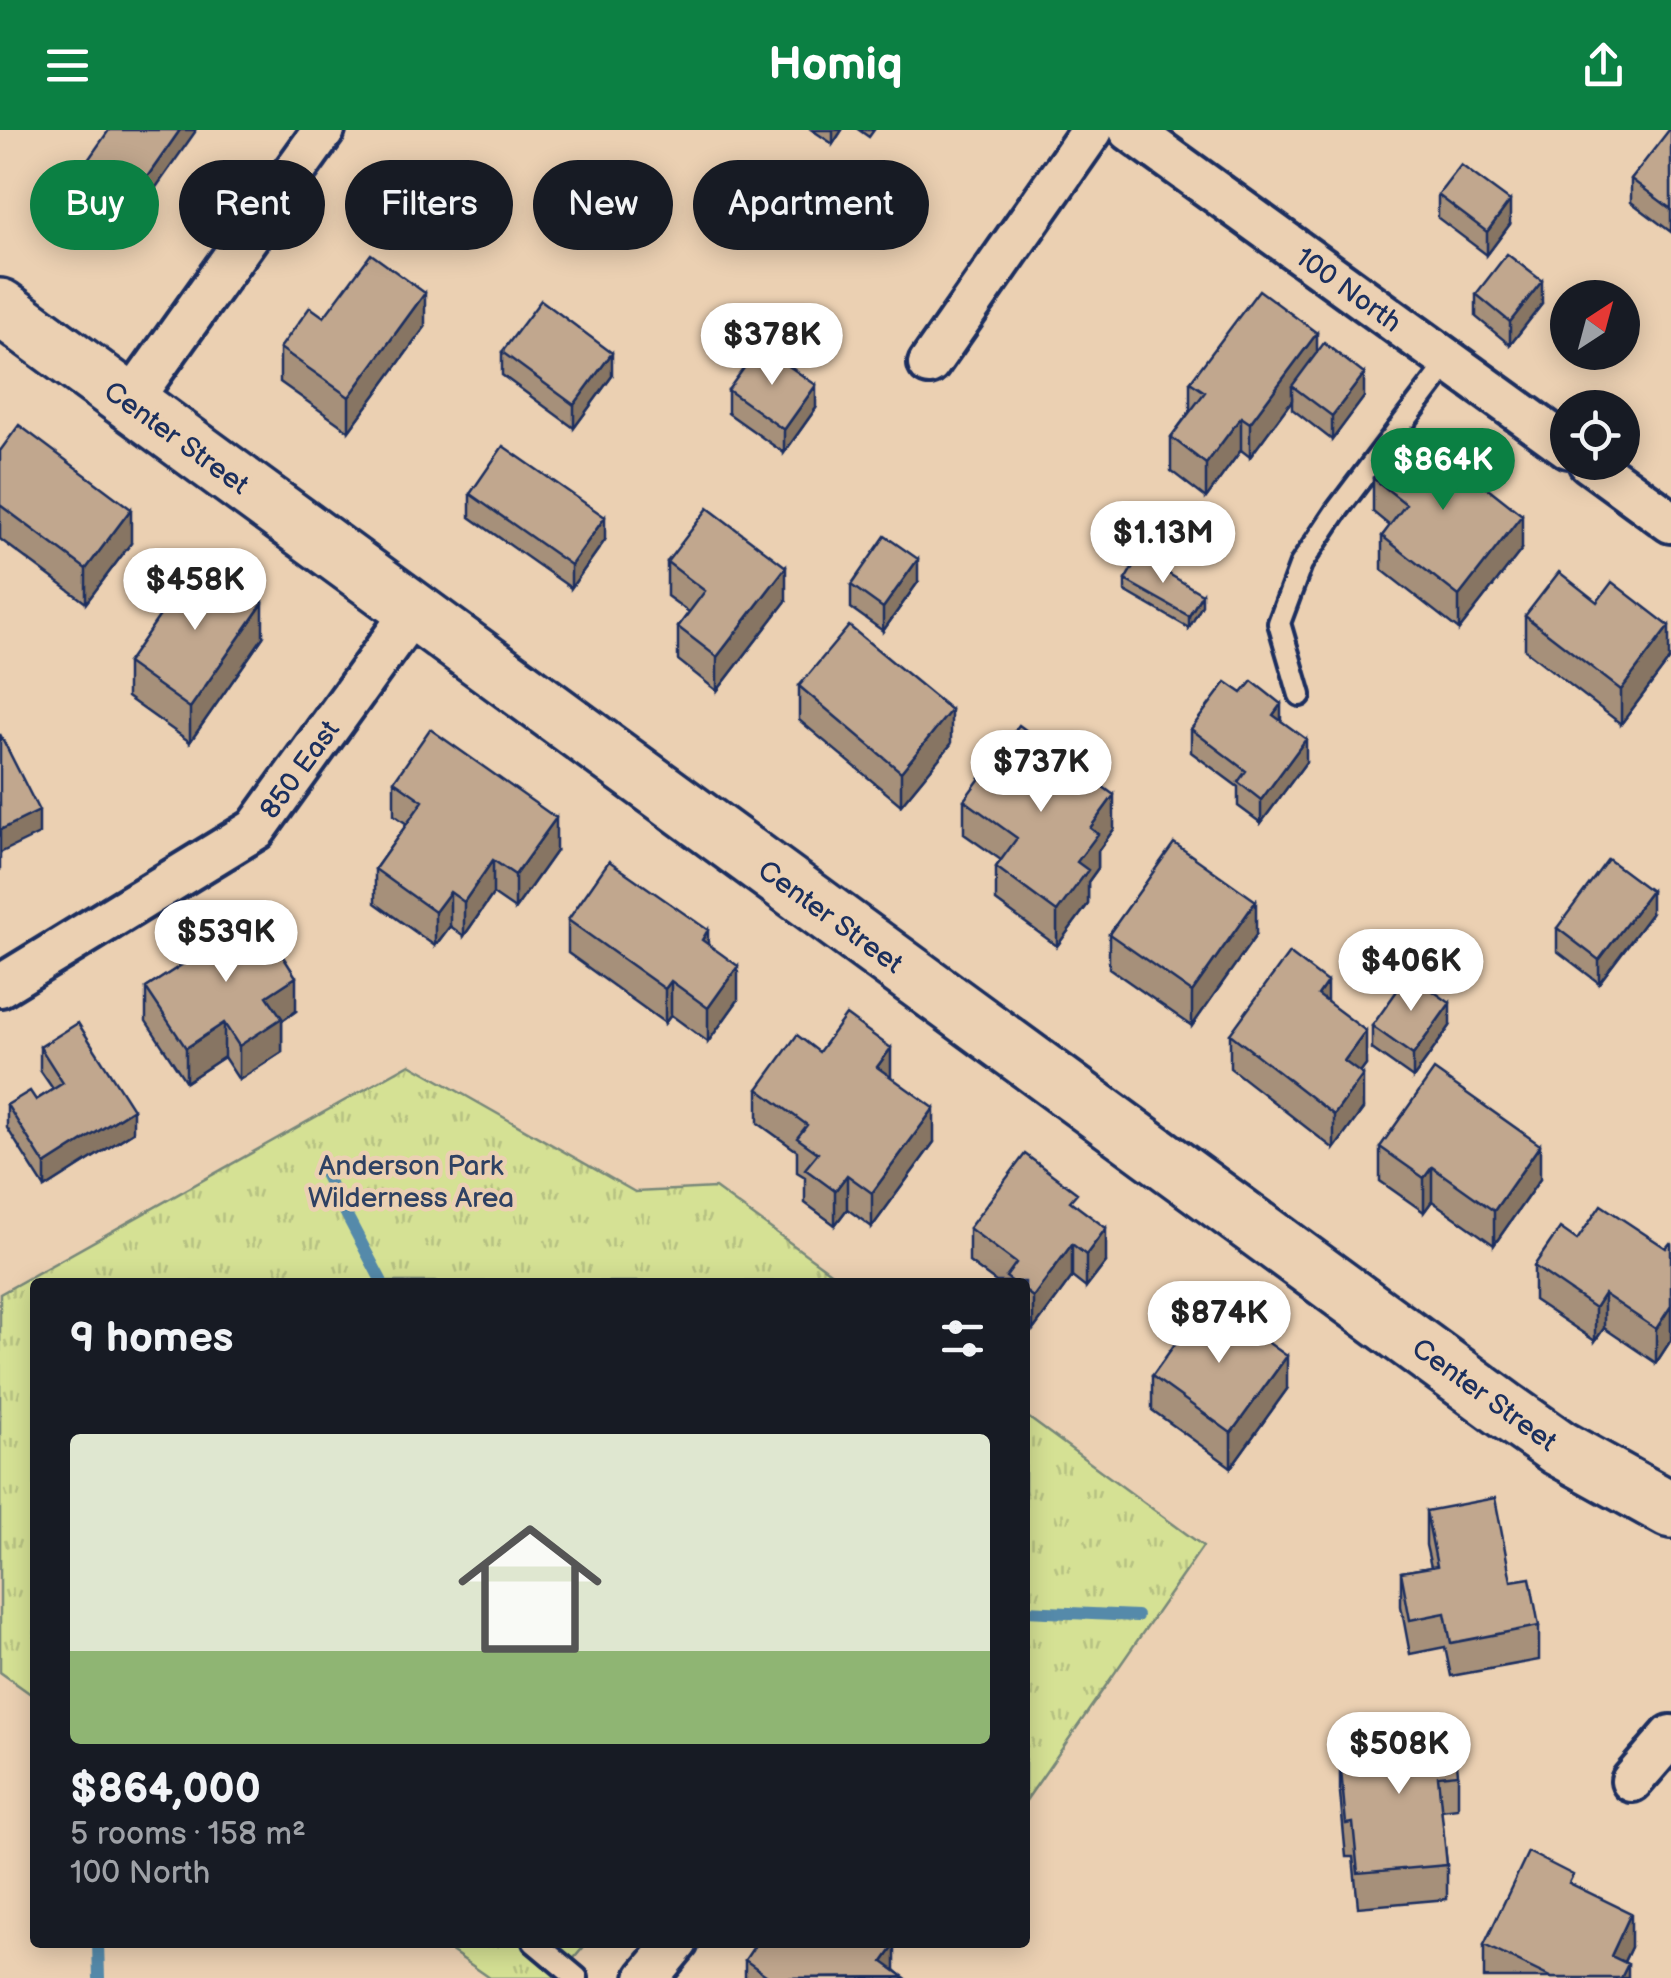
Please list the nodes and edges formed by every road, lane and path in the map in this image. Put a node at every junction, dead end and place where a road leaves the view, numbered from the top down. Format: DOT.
graph roads {
  1 [pos="324,130"];
  2 [pos="1092,130"];
  3 [pos="1134,131"];
  4 [pos="0,307"];
  5 [pos="1449,362"];
  6 [pos="929,364"];
  7 [pos="130,402"];
  8 [pos="1550,434"];
  9 [pos="1613,480"];
  10 [pos="1671,522"];
  11 [pos="414,611"];
  12 [pos="1300,695"];
  13 [pos="0,986"];
  14 [pos="1671,1510"];
  15 [pos="1671,1736"];
  16 [pos="1632,1781"];
  17 [pos="541,1948"];
  18 [pos="672,1948"];
  19 [pos="577,1978"];
  20 [pos="647,1978"];
  1 -- 7 [label="street"];
  2 -- 6 [label="street"];
  3 -- 5 [label="street, 100 North"];
  4 -- 7 [label="street, Center Street"];
  5 -- 8 [label="street, 100 North"];
  5 -- 12 [label="lane"];
  7 -- 11 [label="street, Center Street"];
  9 -- 10 [label="street"];
  11 -- 13 [label="street, 850 East"];
  11 -- 14 [label="street, Center Street"];
  15 -- 16 [label="street"];
  17 -- 19 [label="lane"];
  18 -- 20 [label="street"];
}
